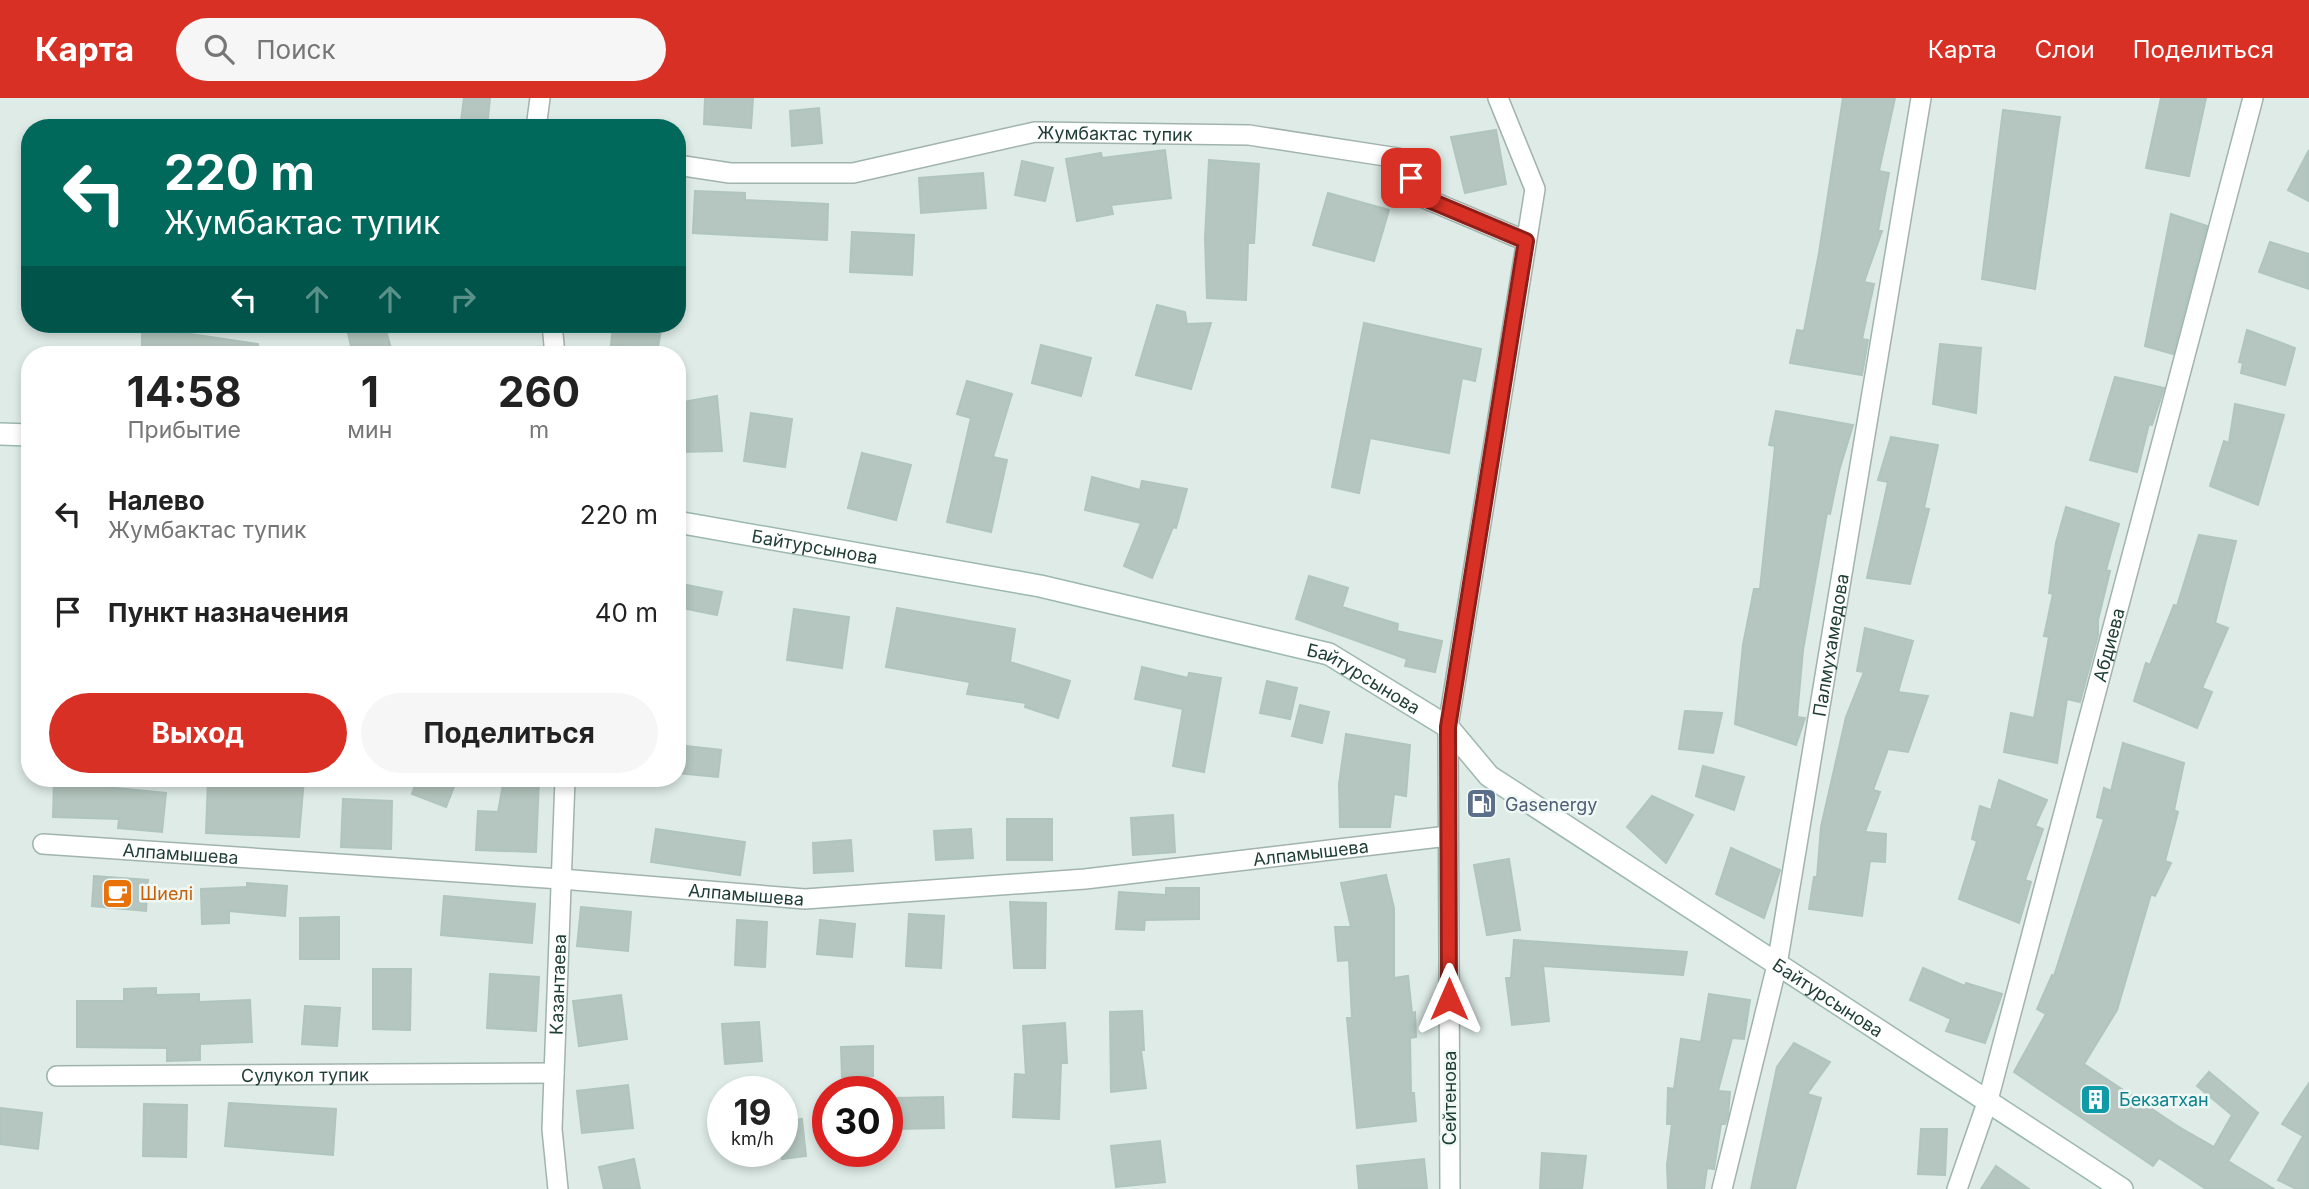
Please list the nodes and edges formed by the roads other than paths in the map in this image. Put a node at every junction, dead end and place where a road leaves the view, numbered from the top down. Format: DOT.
graph roads {
  1 [pos="540,98"];
  2 [pos="1498,98"];
  3 [pos="1921,98"];
  4 [pos="2253,98"];
  5 [pos="538,119"];
  6 [pos="686,166"];
  7 [pos="1526,241"];
  8 [pos="0,434"];
  9 [pos="21,435"];
  10 [pos="686,524"];
  11 [pos="1448,727"];
  12 [pos="565,787"];
  13 [pos="1448,836"];
  14 [pos="43,844"];
  15 [pos="561,878"];
  16 [pos="1777,965"];
  17 [pos="554,1073"];
  18 [pos="57,1076"];
  19 [pos="1988,1100"];
  20 [pos="558,1189"];
  21 [pos="1450,1189"];
  22 [pos="1722,1189"];
  23 [pos="1957,1189"];
  24 [pos="2122,1189"];
  1 -- 5 [label="street"];
  2 -- 7 [label="street, Сейтенова"];
  3 -- 16 [label="street, Палмухамедова"];
  4 -- 19 [label="street, Абдиева"];
  6 -- 7 [label="street, Жумбактас тупик"];
  7 -- 11 [label="street, Сейтенова"];
  8 -- 9 [label="main road"];
  10 -- 11 [label="main road, Байтурсынова"];
  11 -- 13 [label="street, Сейтенова"];
  11 -- 16 [label="main road, Байтурсынова"];
  12 -- 15 [label="street, Казантаева"];
  13 -- 15 [label="street, Алпамышева"];
  13 -- 21 [label="street, Сейтенова"];
  14 -- 15 [label="street, Алпамышева"];
  15 -- 17 [label="street, Казантаева"];
  16 -- 19 [label="main road, Байтурсынова"];
  16 -- 22 [label="street, Палмухамедова"];
  17 -- 18 [label="street, Сулукол тупик"];
  17 -- 20 [label="street, Казантаева"];
  19 -- 23 [label="street, Абдиева"];
  19 -- 24 [label="main road, Байтурсынова"];
}
